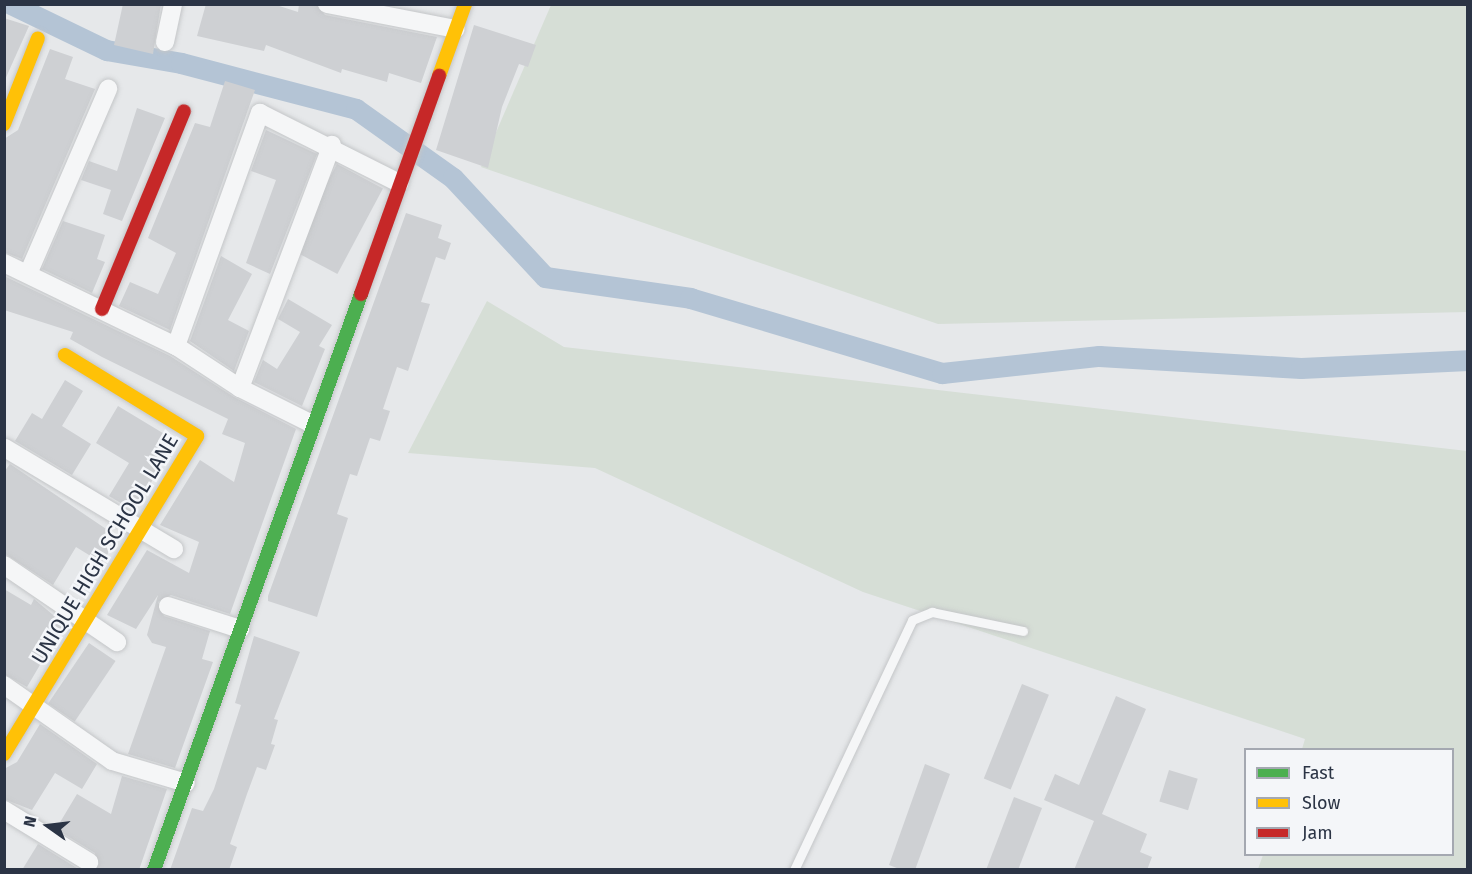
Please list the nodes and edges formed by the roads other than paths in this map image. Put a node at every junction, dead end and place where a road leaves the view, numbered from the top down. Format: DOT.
graph roads {
  1 [pos="173,4"];
  2 [pos="327,4"];
  3 [pos="465,4"];
  4 [pos="352,7"];
  5 [pos="456,29"];
  6 [pos="38,38"];
  7 [pos="165,42"];
  8 [pos="108,89"];
  9 [pos="184,111"];
  10 [pos="4,124"];
  11 [pos="332,146"];
  12 [pos="399,183"];
  13 [pos="4,263"];
  14 [pos="28,274"];
  15 [pos="102,309"];
  16 [pos="176,346"];
  17 [pos="65,355"];
  18 [pos="240,388"];
  19 [pos="312,424"];
  20 [pos="5,448"];
  21 [pos="143,527"];
  22 [pos="174,549"];
  23 [pos="4,565"];
  24 [pos="168,606"];
  25 [pos="87,616"];
  26 [pos="240,629"];
  27 [pos="1023,631"];
  28 [pos="117,642"];
  29 [pos="4,685"];
  30 [pos="35,705"];
  31 [pos="4,754"];
  32 [pos="186,783"];
  33 [pos="4,810"];
  34 [pos="89,862"];
  35 [pos="154,870"];
  36 [pos="794,870"];
  1 -- 7 [label="street"];
  2 -- 4 [label="street"];
  3 -- 5 [label="street"];
  4 -- 5 [label="street"];
  5 -- 12 [label="street"];
  6 -- 10 [label="street"];
  8 -- 14 [label="street"];
  9 -- 15 [label="street"];
  11 -- 12 [label="street"];
  11 -- 16 [label="street"];
  11 -- 18 [label="street"];
  12 -- 19 [label="street"];
  13 -- 14 [label="street"];
  14 -- 15 [label="street"];
  15 -- 16 [label="street"];
  16 -- 18 [label="street"];
  17 -- 21 [label="street, UNIQUE HIGH SCHOOL LANE"];
  18 -- 19 [label="street"];
  19 -- 26 [label="street"];
  20 -- 21 [label="street"];
  21 -- 22 [label="street"];
  21 -- 25 [label="street, UNIQUE HIGH SCHOOL LANE"];
  23 -- 25 [label="street"];
  24 -- 26 [label="street"];
  25 -- 28 [label="street"];
  25 -- 30 [label="street, UNIQUE HIGH SCHOOL LANE"];
  26 -- 32 [label="street"];
  27 -- 36 [label="lane"];
  29 -- 30 [label="street"];
  30 -- 31 [label="street, UNIQUE HIGH SCHOOL LANE"];
  30 -- 32 [label="street"];
  32 -- 35 [label="street"];
  33 -- 34 [label="street"];
}
